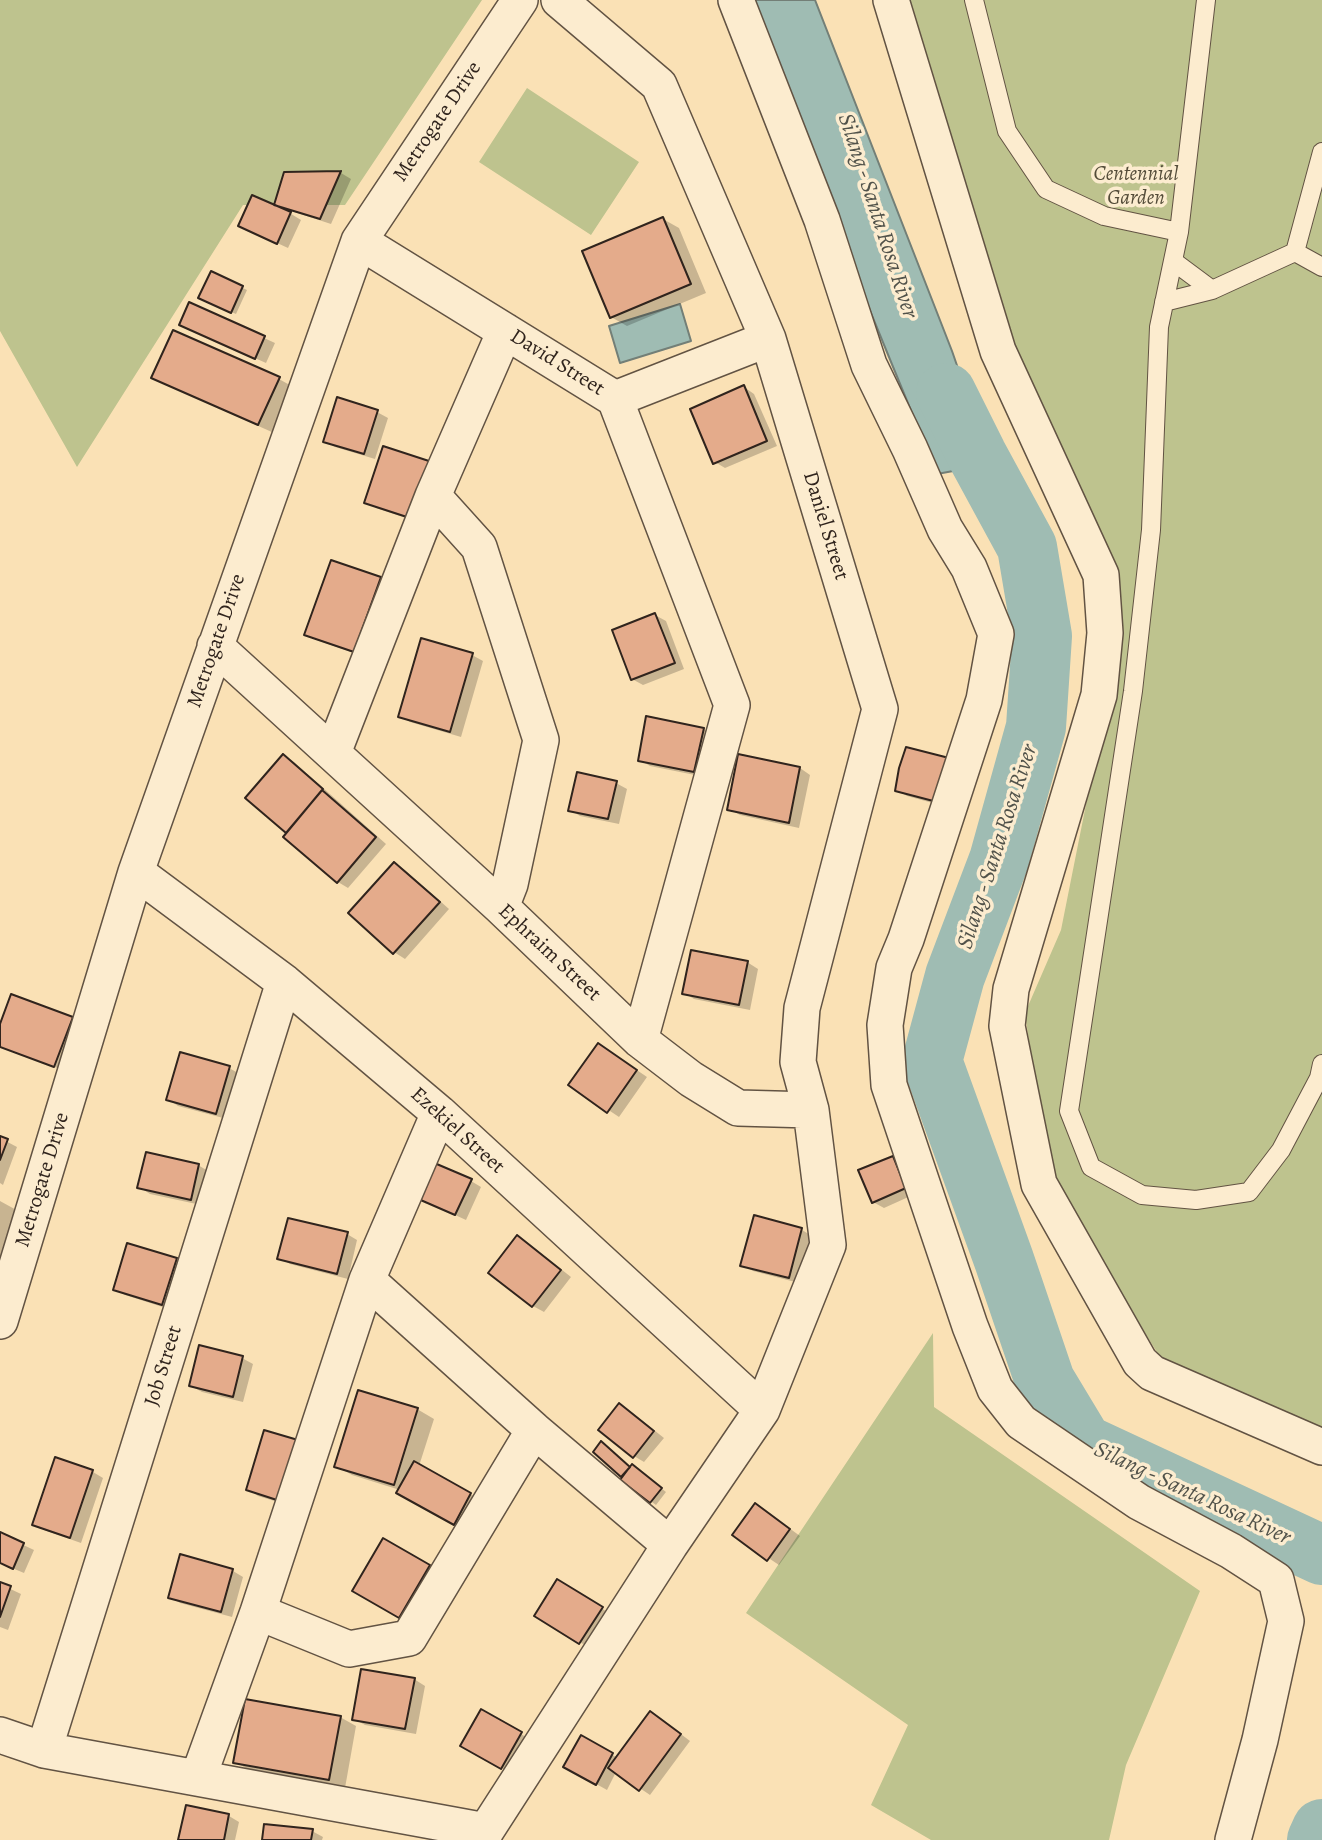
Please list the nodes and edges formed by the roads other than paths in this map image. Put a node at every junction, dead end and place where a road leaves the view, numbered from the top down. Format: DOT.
graph roads {
  1 [pos="520,0"];
  2 [pos="559,0"];
  3 [pos="736,0"];
  4 [pos="891,0"];
  5 [pos="974,0"];
  6 [pos="1206,0"];
  7 [pos="1322,152"];
  8 [pos="1178,232"];
  9 [pos="359,241"];
  10 [pos="1295,252"];
  11 [pos="1173,261"];
  12 [pos="1322,267"];
  13 [pos="1212,290"];
  14 [pos="1164,302"];
  15 [pos="505,331"];
  16 [pos="768,338"];
  17 [pos="615,399"];
  18 [pos="433,496"];
  19 [pos="215,646"];
  20 [pos="333,753"];
  21 [pos="136,872"];
  22 [pos="500,908"];
  23 [pos="284,982"];
  24 [pos="640,1040"];
  25 [pos="1322,1064"];
  26 [pos="811,1110"];
  27 [pos="439,1113"];
  28 [pos="367,1280"];
  29 [pos="0,1321"];
  30 [pos="762,1410"];
  31 [pos="534,1430"];
  32 [pos="1322,1447"];
  33 [pos="670,1545"];
  34 [pos="258,1612"];
  35 [pos="0,1735"];
  36 [pos="44,1750"];
  37 [pos="198,1778"];
  38 [pos="483,1835"];
  39 [pos="1233,1840"];
  1 -- 9 [label="street, Metrogate Drive"];
  2 -- 16 [label="street, Daniel Street"];
  3 -- 39 [label="street"];
  4 -- 32 [label="street"];
  5 -- 8 [label="lane"];
  6 -- 8 [label="lane"];
  7 -- 10 [label="lane"];
  8 -- 11 [label="lane"];
  9 -- 15 [label="street, David Street"];
  9 -- 19 [label="street, Metrogate Drive"];
  10 -- 12 [label="lane"];
  10 -- 13 [label="lane"];
  11 -- 13 [label="lane"];
  11 -- 14 [label="lane"];
  13 -- 14 [label="lane"];
  14 -- 25 [label="lane"];
  15 -- 17 [label="street, David Street"];
  15 -- 18 [label="street"];
  16 -- 17 [label="street, David Street"];
  16 -- 26 [label="street, Daniel Street"];
  17 -- 24 [label="street"];
  18 -- 20 [label="street"];
  18 -- 22 [label="street"];
  19 -- 20 [label="street, Ephraim Street"];
  19 -- 21 [label="street, Metrogate Drive"];
  20 -- 22 [label="street, Ephraim Street"];
  21 -- 23 [label="street, Ezekiel Street"];
  21 -- 29 [label="street, Metrogate Drive"];
  22 -- 24 [label="street, Ephraim Street"];
  23 -- 27 [label="street, Ezekiel Street"];
  23 -- 36 [label="street, Job Street"];
  24 -- 26 [label="street, Ephraim Street"];
  26 -- 30 [label="street"];
  27 -- 28 [label="street"];
  27 -- 30 [label="street, Ezekiel Street"];
  28 -- 31 [label="street"];
  28 -- 34 [label="street"];
  30 -- 33 [label="street"];
  31 -- 33 [label="street"];
  31 -- 34 [label="street"];
  33 -- 38 [label="street"];
  34 -- 37 [label="street"];
  35 -- 36 [label="street"];
  36 -- 37 [label="street"];
  37 -- 38 [label="street"];
}
